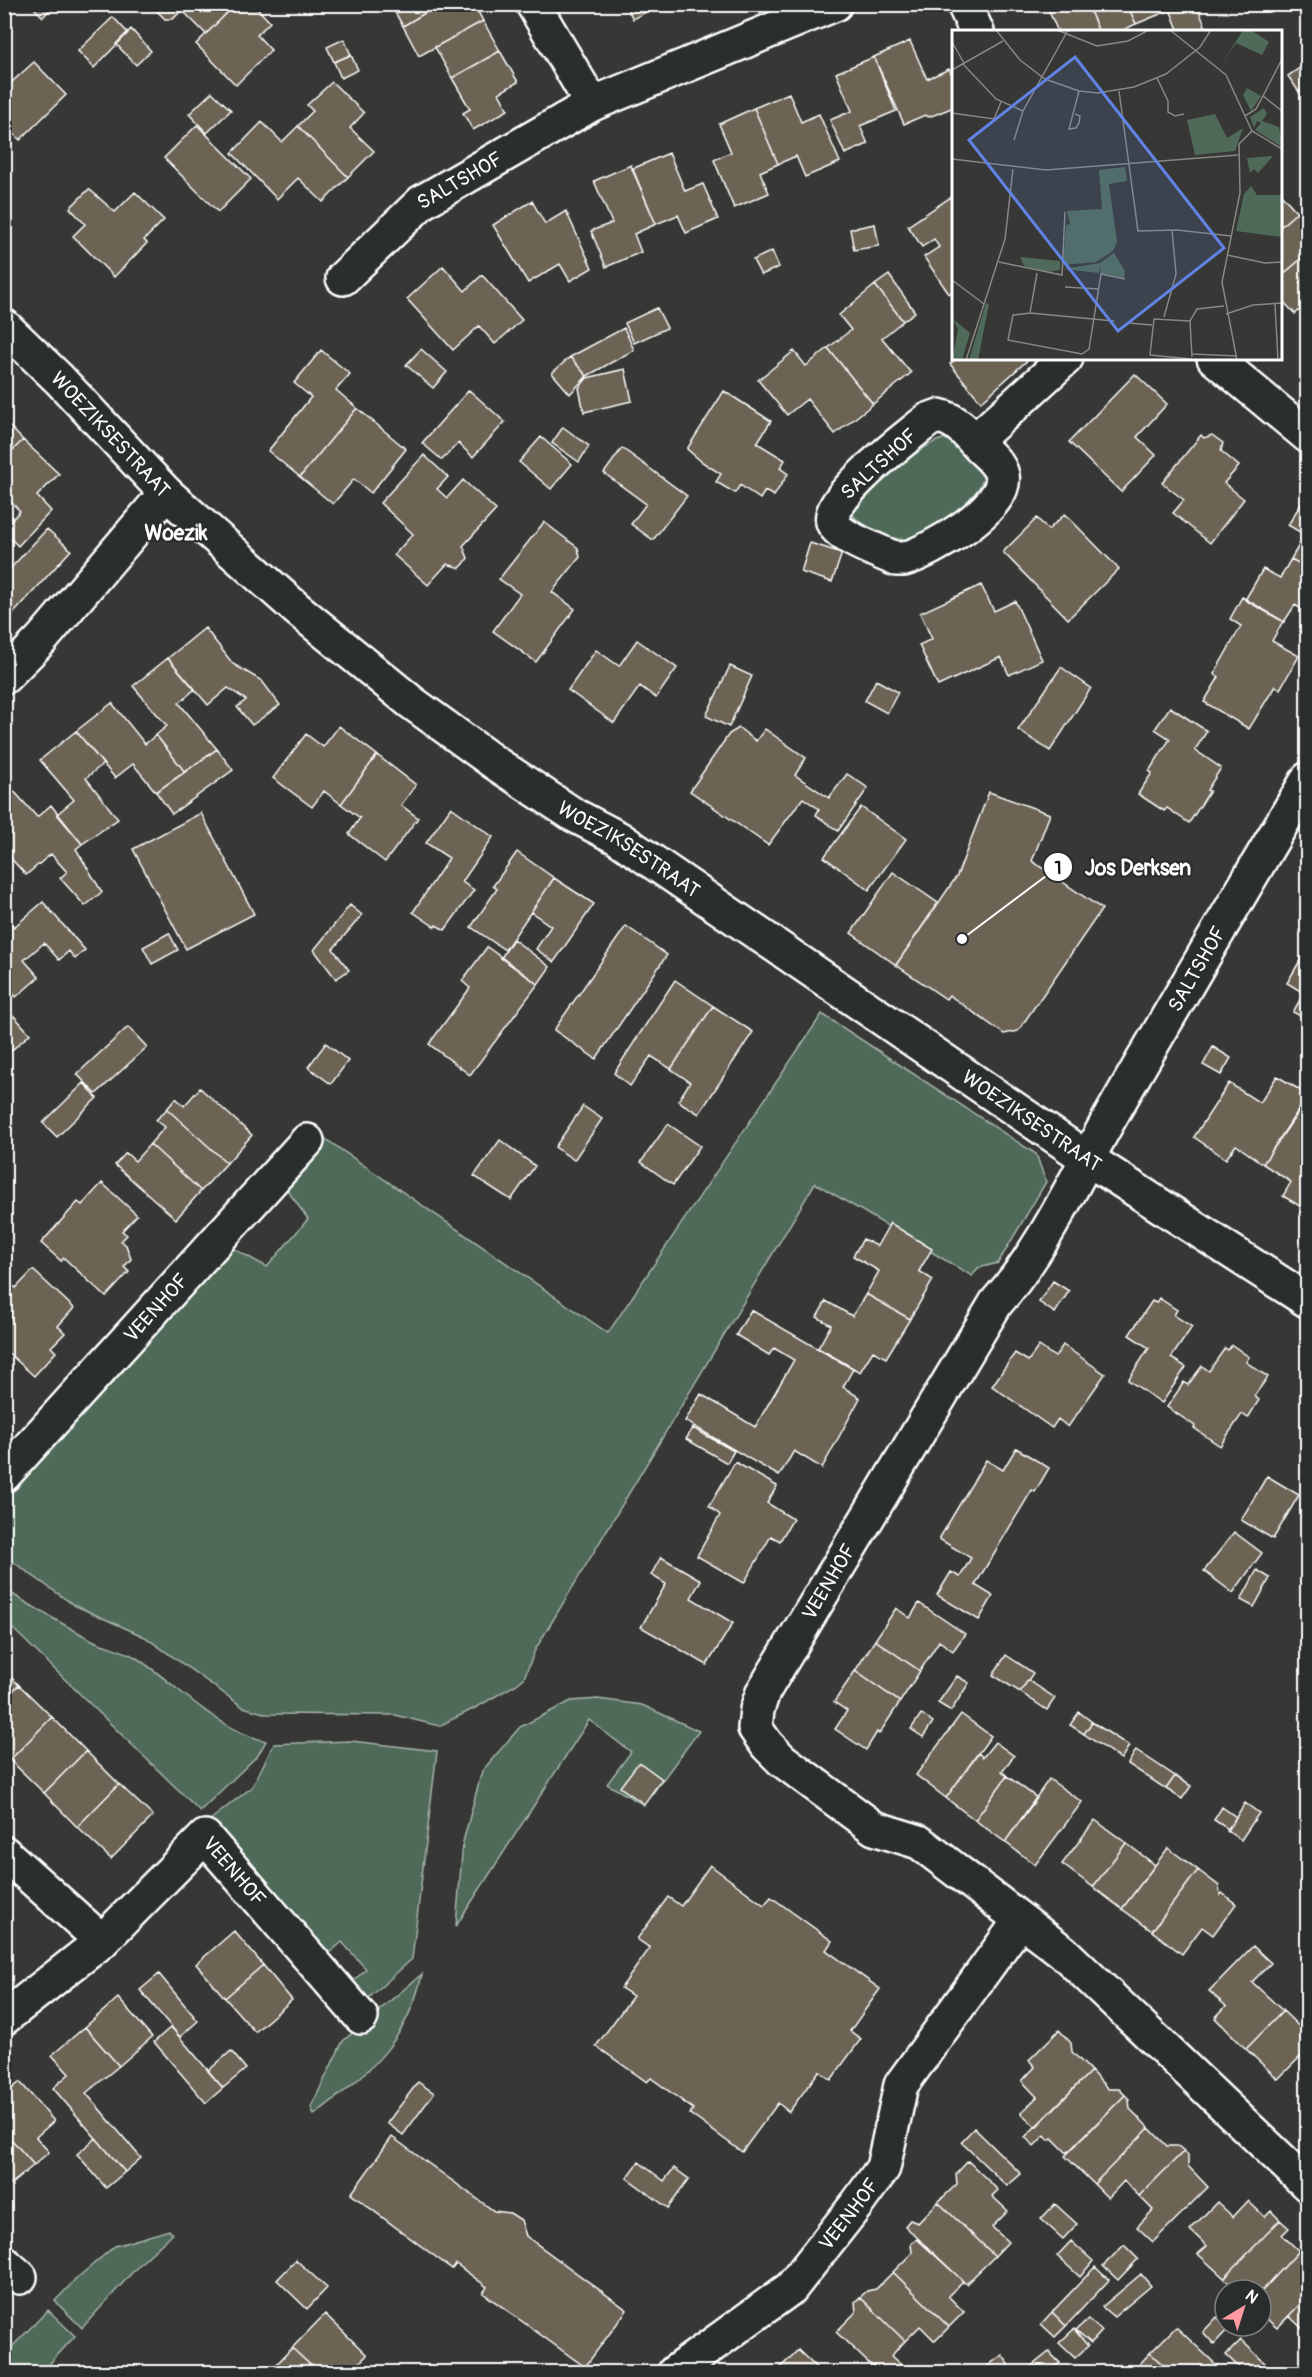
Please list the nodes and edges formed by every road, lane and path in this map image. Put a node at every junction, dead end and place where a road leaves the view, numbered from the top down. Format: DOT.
graph roads {
  1 [pos="533,4"];
  2 [pos="835,4"];
  3 [pos="964,4"];
  4 [pos="976,30"];
  5 [pos="591,104"];
  6 [pos="343,278"];
  7 [pos="4,326"];
  8 [pos="1064,360"];
  9 [pos="1216,360"];
  10 [pos="1308,436"];
  11 [pos="975,441"];
  12 [pos="166,493"];
  13 [pos="4,677"];
  14 [pos="1308,779"];
  15 [pos="307,1140"];
  16 [pos="1088,1159"];
  17 [pos="1308,1301"];
  18 [pos="4,1474"];
  19 [pos="4,1853"];
  20 [pos="1020,1921"];
  21 [pos="102,1941"];
  22 [pos="361,2017"];
  23 [pos="4,2018"];
  24 [pos="1308,2185"];
  25 [pos="675,2373"];
  1 -- 5 [label="street"];
  2 -- 5 [label="street, SALTSHOF"];
  3 -- 4 [label="street"];
  5 -- 6 [label="street, SALTSHOF"];
  7 -- 12 [label="street, WOEZIKSESTRAAT"];
  8 -- 11 [label="street"];
  9 -- 10 [label="street"];
  11 -- 11 [label="street, SALTSHOF"];
  12 -- 13 [label="street"];
  12 -- 16 [label="street, WOEZIKSESTRAAT"];
  14 -- 16 [label="street, SALTSHOF"];
  15 -- 18 [label="street, VEENHOF"];
  16 -- 17 [label="street, WOEZIKSESTRAAT"];
  16 -- 20 [label="street, VEENHOF"];
  19 -- 21 [label="street"];
  20 -- 24 [label="street, VEENHOF"];
  20 -- 25 [label="street, VEENHOF"];
  21 -- 22 [label="street, VEENHOF"];
  21 -- 23 [label="street, VEENHOF"];
}
